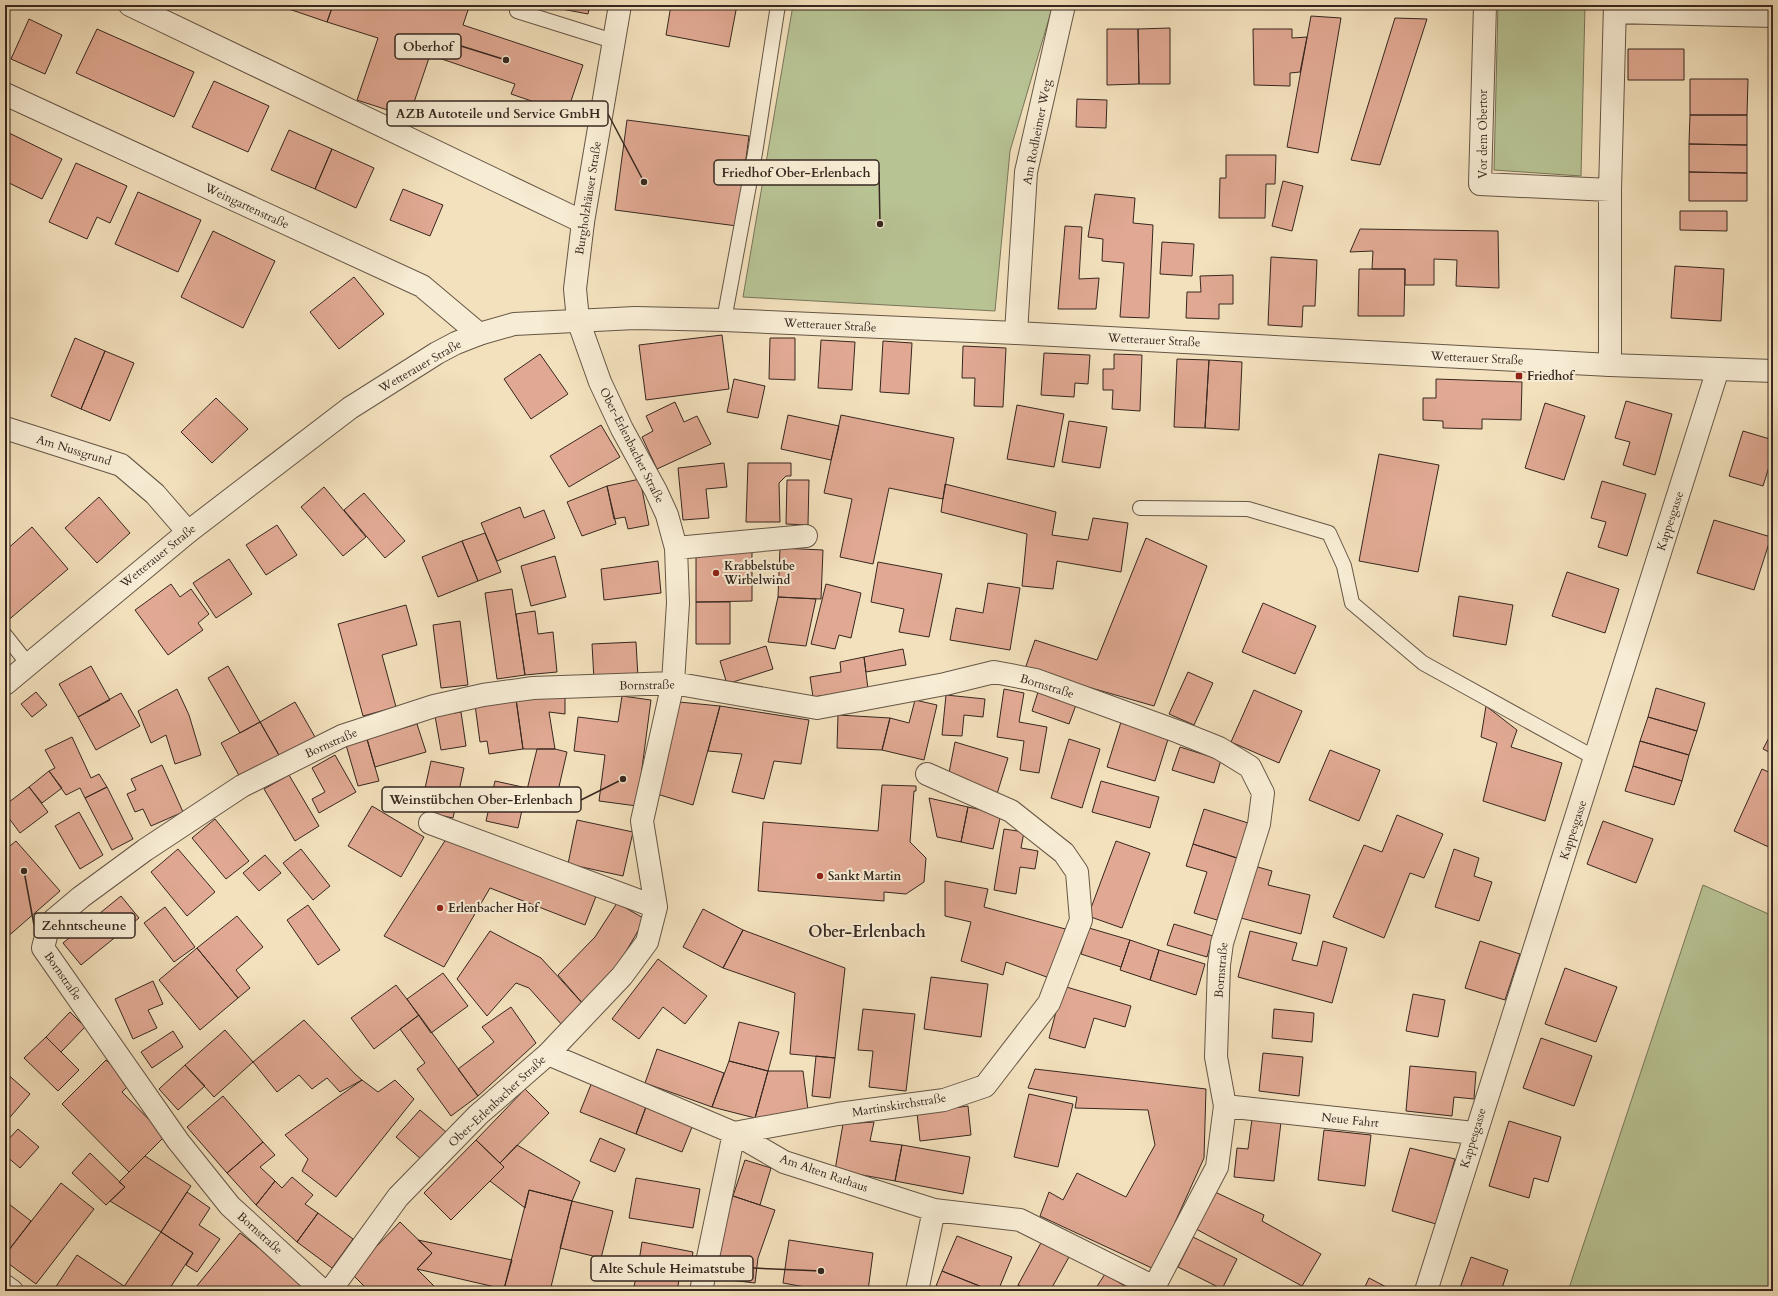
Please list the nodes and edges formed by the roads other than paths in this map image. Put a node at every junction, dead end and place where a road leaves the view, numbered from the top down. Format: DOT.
graph roads {
  1 [pos="130,5"];
  2 [pos="620,5"];
  3 [pos="778,5"];
  4 [pos="1064,5"];
  5 [pos="1485,5"];
  6 [pos="1615,9"];
  7 [pos="517,11"];
  8 [pos="1773,16"];
  9 [pos="613,41"];
  10 [pos="5,94"];
  11 [pos="1610,190"];
  12 [pos="583,222"];
  13 [pos="578,320"];
  14 [pos="724,320"];
  15 [pos="1016,333"];
  16 [pos="479,334"];
  17 [pos="1610,365"];
  18 [pos="1718,369"];
  19 [pos="1773,372"];
  20 [pos="5,428"];
  21 [pos="1140,508"];
  22 [pos="188,532"];
  23 [pos="806,536"];
  24 [pos="676,548"];
  25 [pos="5,635"];
  26 [pos="28,664"];
  27 [pos="673,683"];
  28 [pos="5,684"];
  29 [pos="1595,758"];
  30 [pos="927,774"];
  31 [pos="430,823"];
  32 [pos="656,907"];
  33 [pos="548,1054"];
  34 [pos="1225,1106"];
  35 [pos="734,1133"];
  36 [pos="1474,1133"];
  37 [pos="934,1210"];
  38 [pos="5,1286"];
  39 [pos="1153,1289"];
  40 [pos="12,1291"];
  41 [pos="324,1291"];
  42 [pos="330,1291"];
  43 [pos="701,1291"];
  44 [pos="917,1291"];
  45 [pos="1426,1291"];
  1 -- 12 [label="street"];
  2 -- 9 [label="street, Burgholzhäuser Straße"];
  3 -- 14 [label="lane"];
  4 -- 15 [label="street, Am Rodheimer Weg"];
  5 -- 11 [label="street, Vor dem Obertor"];
  6 -- 8 [label="street"];
  6 -- 11 [label="street"];
  7 -- 9 [label="lane"];
  9 -- 12 [label="street, Burgholzhäuser Straße"];
  10 -- 16 [label="street, Weingartenstraße"];
  11 -- 17 [label="street"];
  12 -- 13 [label="street, Burgholzhäuser Straße"];
  13 -- 14 [label="street, Wetterauer Straße"];
  13 -- 16 [label="street, Wetterauer Straße"];
  13 -- 24 [label="street, Ober-Erlenbacher Straße"];
  14 -- 15 [label="street, Wetterauer Straße"];
  15 -- 17 [label="street, Wetterauer Straße"];
  16 -- 22 [label="street, Wetterauer Straße"];
  17 -- 18 [label="street, Wetterauer Straße"];
  18 -- 19 [label="street, Wetterauer Straße"];
  18 -- 29 [label="street, Kappesgasse"];
  20 -- 22 [label="street, Am Nussgrund"];
  21 -- 29 [label="lane"];
  22 -- 26 [label="street, Wetterauer Straße"];
  23 -- 24 [label="street"];
  24 -- 27 [label="street, Ober-Erlenbacher Straße"];
  25 -- 26 [label="lane"];
  26 -- 28 [label="street, Wetterauer Straße"];
  27 -- 32 [label="street, Ober-Erlenbacher Straße"];
  27 -- 34 [label="street, Bornstraße"];
  27 -- 41 [label="street, Bornstraße"];
  29 -- 36 [label="street, Kappesgasse"];
  30 -- 35 [label="street, Martinskirchstraße"];
  31 -- 32 [label="street"];
  32 -- 33 [label="street, Ober-Erlenbacher Straße"];
  33 -- 35 [label="street"];
  33 -- 42 [label="street, Ober-Erlenbacher Straße"];
  34 -- 36 [label="street, Neue Fahrt"];
  34 -- 39 [label="street, Bornstraße"];
  35 -- 37 [label="street, Am Alten Rathaus"];
  35 -- 43 [label="street"];
  36 -- 45 [label="street, Kappesgasse"];
  37 -- 39 [label="street, Am Alten Rathaus"];
  37 -- 44 [label="street"];
  38 -- 40 [label="street"];
}
